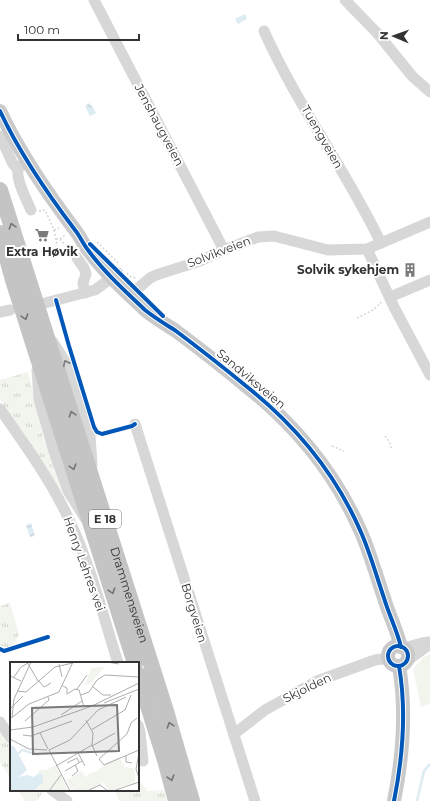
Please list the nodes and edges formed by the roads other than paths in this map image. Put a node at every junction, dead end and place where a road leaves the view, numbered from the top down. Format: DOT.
graph roads {
  1 [pos="94,0"];
  2 [pos="345,0"];
  3 [pos="264,31"];
  4 [pos="430,92"];
  5 [pos="0,111"];
  6 [pos="0,136"];
  7 [pos="23,165"];
  8 [pos="0,190"];
  9 [pos="31,210"];
  10 [pos="430,222"];
  11 [pos="0,233"];
  12 [pos="381,243"];
  13 [pos="367,249"];
  14 [pos="224,250"];
  15 [pos="77,258"];
  16 [pos="118,271"];
  17 [pos="21,278"];
  18 [pos="430,280"];
  19 [pos="85,293"];
  20 [pos="133,293"];
  21 [pos="385,299"];
  22 [pos="45,303"];
  23 [pos="430,375"];
  24 [pos="0,409"];
  25 [pos="135,424"];
  26 [pos="430,643"];
  27 [pos="399,655"];
  28 [pos="118,662"];
  29 [pos="135,662"];
  30 [pos="139,677"];
  31 [pos="0,722"];
  32 [pos="139,728"];
  33 [pos="234,734"];
  34 [pos="10,737"];
  35 [pos="143,761"];
  36 [pos="53,791"];
  37 [pos="67,801"];
  38 [pos="176,801"];
  39 [pos="192,801"];
  40 [pos="255,801"];
  41 [pos="394,801"];
  1 -- 14 [label="street, Jenshaugveien"];
  2 -- 4 [label="street"];
  3 -- 12 [label="street, Tuengveien"];
  5 -- 7 [label="main road, Sandviksveien"];
  6 -- 7 [label="street"];
  7 -- 9 [label="street"];
  7 -- 16 [label="main road, Sandviksveien"];
  17 -- 8 [label="highway, E 18, one-way"];
  10 -- 12 [label="street, Solvikveien"];
  11 -- 17 [label="highway, E 18"];
  12 -- 13 [label="street, Solvikveien"];
  13 -- 14 [label="street, Solvikveien"];
  13 -- 21 [label="street"];
  14 -- 20 [label="street, Solvikveien"];
  15 -- 19 [label="street"];
  16 -- 19 [label="street"];
  16 -- 20 [label="main road, Sandviksveien"];
  17 -- 29 [label="highway, Drammensveien / E 18, one-way"];
  39 -- 17 [label="highway, Drammensveien / E 18, one-way"];
  18 -- 21 [label="street"];
  19 -- 22 [label="street"];
  20 -- 27 [label="main road, Sandviksveien"];
  21 -- 23 [label="street"];
  24 -- 28 [label="street, Henry Lehres vei"];
  25 -- 33 [label="street, Borgveien"];
  26 -- 27 [label="street"];
  27 -- 33 [label="street, Skjolden"];
  27 -- 41 [label="main road, Sandviksveien"];
  30 -- 38 [label="highway, one-way"];
  31 -- 34 [label="street"];
  32 -- 35 [label="street"];
  33 -- 40 [label="street, Borgveien"];
  36 -- 37 [label="street"];
}
